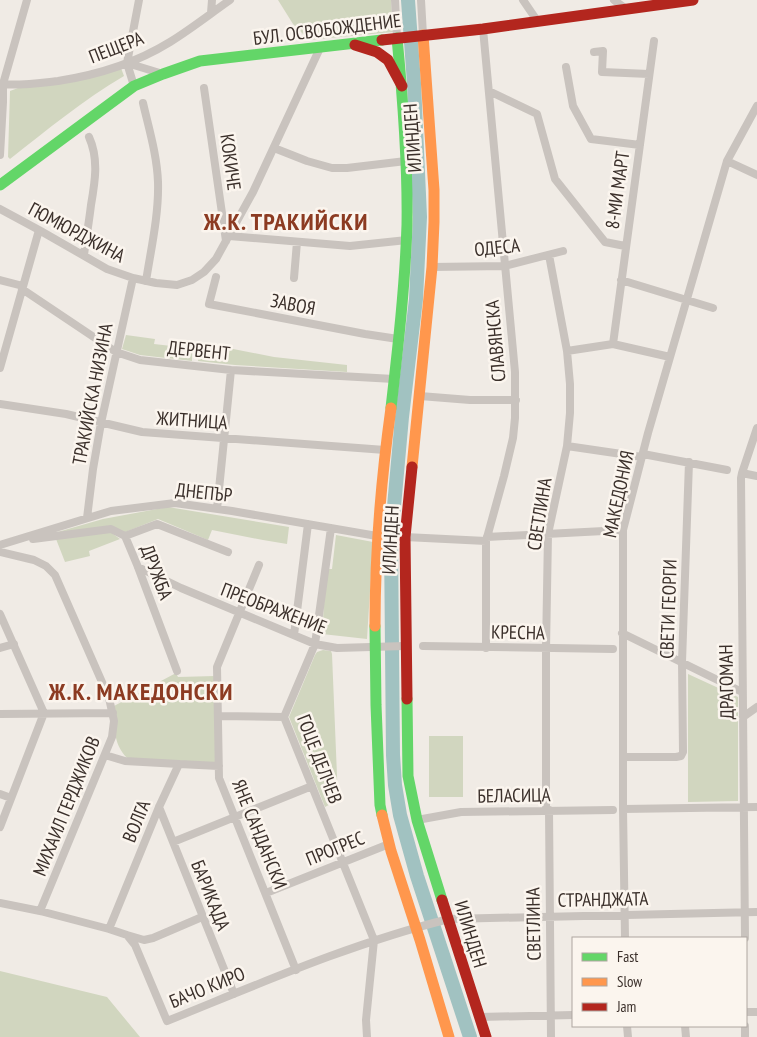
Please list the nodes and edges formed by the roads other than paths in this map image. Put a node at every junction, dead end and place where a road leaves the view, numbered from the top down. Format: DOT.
graph roads {
  1 [pos="27,0"];
  2 [pos="138,0"];
  3 [pos="212,0"];
  4 [pos="230,0"];
  5 [pos="394,0"];
  6 [pos="421,0"];
  7 [pos="523,0"];
  8 [pos="614,0"];
  9 [pos="693,0"];
  10 [pos="626,9"];
  11 [pos="211,13"];
  12 [pos="538,22"];
  13 [pos="483,29"];
  14 [pos="422,35"];
  15 [pos="401,37"];
  16 [pos="654,41"];
  17 [pos="351,43"];
  18 [pos="320,48"];
  19 [pos="594,52"];
  20 [pos="127,63"];
  21 [pos="566,67"];
  22 [pos="163,74"];
  23 [pos="649,74"];
  24 [pos="1,84"];
  25 [pos="134,86"];
  26 [pos="402,86"];
  27 [pos="204,88"];
  28 [pos="489,90"];
  29 [pos="143,103"];
  30 [pos="757,106"];
  31 [pos="88,136"];
  32 [pos="640,145"];
  33 [pos="274,148"];
  34 [pos="1,153"];
  35 [pos="406,161"];
  36 [pos="727,161"];
  37 [pos="757,175"];
  38 [pos="0,185"];
  39 [pos="0,210"];
  40 [pos="40,230"];
  41 [pos="227,239"];
  42 [pos="407,240"];
  43 [pos="297,242"];
  44 [pos="625,246"];
  45 [pos="564,251"];
  46 [pos="84,255"];
  47 [pos="549,255"];
  48 [pos="505,266"];
  49 [pos="432,267"];
  50 [pos="216,277"];
  51 [pos="133,278"];
  52 [pos="294,278"];
  53 [pos="0,280"];
  54 [pos="621,280"];
  55 [pos="146,281"];
  56 [pos="23,287"];
  57 [pos="686,300"];
  58 [pos="713,308"];
  59 [pos="398,340"];
  60 [pos="613,344"];
  61 [pos="567,351"];
  62 [pos="116,352"];
  63 [pos="670,357"];
  64 [pos="0,368"];
  65 [pos="231,370"];
  66 [pos="394,380"];
  67 [pos="420,396"];
  68 [pos="516,400"];
  69 [pos="0,404"];
  70 [pos="100,423"];
  71 [pos="757,428"];
  72 [pos="224,438"];
  73 [pos="567,446"];
  74 [pos="385,450"];
  75 [pos="643,454"];
  76 [pos="689,462"];
  77 [pos="726,470"];
  78 [pos="742,473"];
  79 [pos="757,476"];
  80 [pos="217,509"];
  81 [pos="87,518"];
  82 [pos="308,524"];
  83 [pos="331,528"];
  84 [pos="623,530"];
  85 [pos="548,534"];
  86 [pos="125,536"];
  87 [pos="377,536"];
  88 [pos="405,537"];
  89 [pos="486,539"];
  90 [pos="13,542"];
  91 [pos="0,545"];
  92 [pos="0,552"];
  93 [pos="228,552"];
  94 [pos="259,565"];
  95 [pos="138,567"];
  96 [pos="239,613"];
  97 [pos="0,614"];
  98 [pos="622,633"];
  99 [pos="294,635"];
  100 [pos="14,644"];
  101 [pos="315,644"];
  102 [pos="402,646"];
  103 [pos="423,646"];
  104 [pos="380,647"];
  105 [pos="0,648"];
  106 [pos="486,648"];
  107 [pos="546,649"];
  108 [pos="613,649"];
  109 [pos="682,662"];
  110 [pos="177,671"];
  111 [pos="742,692"];
  112 [pos="757,707"];
  113 [pos="113,712"];
  114 [pos="44,713"];
  115 [pos="0,714"];
  116 [pos="218,716"];
  117 [pos="284,717"];
  118 [pos="743,717"];
  119 [pos="105,755"];
  120 [pos="623,758"];
  121 [pos="179,764"];
  122 [pos="219,766"];
  123 [pos="312,786"];
  124 [pos="0,794"];
  125 [pos="11,798"];
  126 [pos="159,807"];
  127 [pos="744,807"];
  128 [pos="757,807"];
  129 [pos="623,809"];
  130 [pos="547,810"];
  131 [pos="612,810"];
  132 [pos="235,817"];
  133 [pos="417,820"];
  134 [pos="0,827"];
  135 [pos="173,842"];
  136 [pos="389,844"];
  137 [pos="343,862"];
  138 [pos="266,893"];
  139 [pos="0,903"];
  140 [pos="40,911"];
  141 [pos="757,912"];
  142 [pos="744,913"];
  143 [pos="624,915"];
  144 [pos="550,916"];
  145 [pos="202,917"];
  146 [pos="443,920"];
  147 [pos="428,924"];
  148 [pos="416,927"];
  149 [pos="110,929"];
  150 [pos="127,935"];
  151 [pos="625,937"];
  152 [pos="744,937"];
  153 [pos="374,940"];
  154 [pos="296,970"];
  155 [pos="234,994"];
  156 [pos="551,1016"];
  157 [pos="572,1016"];
  158 [pos="479,1018"];
  159 [pos="367,1037"];
  160 [pos="449,1037"];
  161 [pos="486,1037"];
  162 [pos="551,1037"];
  1 -- 24 [label="street"];
  2 -- 20 [label="street"];
  3 -- 11 [label="street"];
  4 -- 11 [label="street, ПЕЩЕРА"];
  5 -- 15 [label="street"];
  6 -- 14 [label="street"];
  7 -- 12 [label="street"];
  8 -- 10 [label="street"];
  9 -- 10 [label="main road, БУЛ. ОСВОБОЖДЕНИЕ"];
  10 -- 12 [label="main road, БУЛ. ОСВОБОЖДЕНИЕ"];
  11 -- 20 [label="street, ПЕЩЕРА"];
  12 -- 13 [label="main road, БУЛ. ОСВОБОЖДЕНИЕ"];
  13 -- 14 [label="main road, БУЛ. ОСВОБОЖДЕНИЕ"];
  13 -- 28 [label="street, СЛАВЯНСКА"];
  14 -- 15 [label="main road, БУЛ. ОСВОБОЖДЕНИЕ"];
  14 -- 49 [label="main road, ИЛИНДЕН"];
  15 -- 17 [label="main road, БУЛ. ОСВОБОЖДЕНИЕ"];
  15 -- 26 [label="main road, ИЛИНДЕН"];
  16 -- 23 [label="street, 8-МИ МАРТ"];
  17 -- 18 [label="main road, БУЛ. ОСВОБОЖДЕНИЕ"];
  17 -- 26 [label="main road"];
  18 -- 22 [label="main road, БУЛ. ОСВОБОЖДЕНИЕ"];
  18 -- 33 [label="street, ГЮМЮРДЖИНА"];
  19 -- 23 [label="street"];
  20 -- 22 [label="street"];
  20 -- 24 [label="street, ПЕЩЕРА"];
  20 -- 25 [label="street"];
  21 -- 32 [label="street"];
  22 -- 25 [label="main road, БУЛ. ОСВОБОЖДЕНИЕ"];
  23 -- 32 [label="street, 8-МИ МАРТ"];
  24 -- 34 [label="street"];
  25 -- 38 [label="main road, БУЛ. ОСВОБОЖДЕНИЕ"];
  26 -- 35 [label="main road, ИЛИНДЕН"];
  27 -- 41 [label="street, КОКИЧЕ"];
  28 -- 44 [label="street"];
  28 -- 48 [label="street, СЛАВЯНСКА"];
  29 -- 55 [label="street"];
  30 -- 36 [label="street, МАКЕДОНИЯ"];
  31 -- 46 [label="street"];
  32 -- 44 [label="street, 8-МИ МАРТ"];
  33 -- 35 [label="street"];
  33 -- 41 [label="street, ГЮМЮРДЖИНА"];
  35 -- 42 [label="main road, ИЛИНДЕН"];
  36 -- 37 [label="street"];
  36 -- 57 [label="street, МАКЕДОНИЯ"];
  39 -- 40 [label="street, ГЮМЮРДЖИНА"];
  40 -- 46 [label="street, ГЮМЮРДЖИНА"];
  40 -- 56 [label="street"];
  41 -- 43 [label="street"];
  41 -- 55 [label="street, ГЮМЮРДЖИНА"];
  42 -- 43 [label="street"];
  42 -- 59 [label="main road, ИЛИНДЕН"];
  43 -- 52 [label="street"];
  44 -- 54 [label="street, 8-МИ МАРТ"];
  45 -- 47 [label="street, ОДЕСА"];
  46 -- 51 [label="street, ГЮМЮРДЖИНА"];
  47 -- 48 [label="street, ОДЕСА"];
  47 -- 61 [label="street, СВЕТЛИНА"];
  48 -- 49 [label="street, ОДЕСА"];
  48 -- 68 [label="street, СЛАВЯНСКА"];
  49 -- 67 [label="main road, ИЛИНДЕН"];
  50 -- 59 [label="street, ЗАВОЯ"];
  51 -- 55 [label="street, ГЮМЮРДЖИНА"];
  51 -- 62 [label="street, ТРАКИЙСКА НИЗИНА"];
  53 -- 56 [label="street, ДЕРВЕНТ"];
  54 -- 57 [label="street"];
  54 -- 60 [label="street, 8-МИ МАРТ"];
  56 -- 62 [label="street, ДЕРВЕНТ"];
  56 -- 64 [label="street"];
  57 -- 58 [label="street"];
  57 -- 63 [label="street, МАКЕДОНИЯ"];
  59 -- 66 [label="main road, ИЛИНДЕН"];
  60 -- 61 [label="street"];
  60 -- 63 [label="street"];
  61 -- 73 [label="street, СВЕТЛИНА"];
  62 -- 65 [label="street, ДЕРВЕНТ"];
  62 -- 70 [label="street, ТРАКИЙСКА НИЗИНА"];
  63 -- 75 [label="street, МАКЕДОНИЯ"];
  65 -- 66 [label="street, ДЕРВЕНТ"];
  65 -- 72 [label="street"];
  66 -- 74 [label="main road, ИЛИНДЕН"];
  67 -- 68 [label="street"];
  67 -- 88 [label="main road, ИЛИНДЕН"];
  68 -- 89 [label="street, СЛАВЯНСКА"];
  69 -- 70 [label="street, ЖИТНИЦА"];
  70 -- 72 [label="street, ЖИТНИЦА"];
  70 -- 81 [label="street, ТРАКИЙСКА НИЗИНА"];
  71 -- 78 [label="street, ДРАГОМАН"];
  72 -- 74 [label="street, ЖИТНИЦА"];
  72 -- 80 [label="street"];
  73 -- 75 [label="street"];
  73 -- 85 [label="street, СВЕТЛИНА"];
  74 -- 87 [label="main road, ИЛИНДЕН"];
  75 -- 76 [label="street"];
  75 -- 84 [label="street, МАКЕДОНИЯ"];
  76 -- 77 [label="street"];
  76 -- 109 [label="street, СВЕТИ ГЕОРГИ"];
  78 -- 79 [label="street"];
  78 -- 111 [label="street, ДРАГОМАН"];
  80 -- 81 [label="street, ДНЕПЪР"];
  80 -- 82 [label="street, ДНЕПЪР"];
  81 -- 90 [label="street, ДНЕПЪР"];
  82 -- 83 [label="street, ДНЕПЪР"];
  82 -- 99 [label="street"];
  83 -- 87 [label="street, ДНЕПЪР"];
  83 -- 101 [label="street, ГОЦЕ ДЕЛЧЕВ"];
  84 -- 85 [label="street"];
  84 -- 98 [label="street, МАКЕДОНИЯ"];
  85 -- 89 [label="street"];
  85 -- 107 [label="street, СВЕТЛИНА"];
  86 -- 90 [label="street, ДРУЖБА"];
  86 -- 93 [label="street"];
  86 -- 95 [label="street, ДРУЖБА"];
  87 -- 104 [label="main road, ИЛИНДЕН"];
  88 -- 89 [label="street"];
  88 -- 102 [label="main road, ИЛИНДЕН"];
  89 -- 106 [label="street, СЛАВЯНСКА"];
  90 -- 91 [label="street, ДНЕПЪР"];
  92 -- 113 [label="street, МИХАИЛ ГЕРДЖИКОВ"];
  94 -- 96 [label="street, ЯНЕ САНДАНСКИ"];
  95 -- 96 [label="street, ПРЕОБРАЖЕНИЕ"];
  95 -- 110 [label="street, ДРУЖБА"];
  96 -- 99 [label="street, ПРЕОБРАЖЕНИЕ"];
  96 -- 116 [label="street, ЯНЕ САНДАНСКИ"];
  97 -- 100 [label="street"];
  98 -- 109 [label="street"];
  98 -- 120 [label="street, МАКЕДОНИЯ"];
  99 -- 101 [label="street, ПРЕОБРАЖЕНИЕ"];
  100 -- 105 [label="street"];
  100 -- 114 [label="street"];
  101 -- 104 [label="street, ПРЕОБРАЖЕНИЕ"];
  101 -- 117 [label="street, ГОЦЕ ДЕЛЧЕВ"];
  102 -- 104 [label="street, ПРЕОБРАЖЕНИЕ"];
  102 -- 133 [label="main road, ИЛИНДЕН"];
  103 -- 106 [label="street, КРЕСНА"];
  104 -- 136 [label="main road, ИЛИНДЕН"];
  106 -- 107 [label="street, КРЕСНА"];
  107 -- 108 [label="street, КРЕСНА"];
  107 -- 130 [label="street, СВЕТЛИНА"];
  109 -- 111 [label="street"];
  109 -- 120 [label="street, СВЕТИ ГЕОРГИ"];
  111 -- 118 [label="street, ДРАГОМАН"];
  112 -- 118 [label="street"];
  113 -- 114 [label="street"];
  113 -- 119 [label="street, МИХАИЛ ГЕРДЖИКОВ"];
  114 -- 115 [label="street"];
  114 -- 125 [label="street"];
  116 -- 117 [label="street"];
  116 -- 122 [label="street, ЯНЕ САНДАНСКИ"];
  117 -- 123 [label="street, ГОЦЕ ДЕЛЧЕВ"];
  118 -- 127 [label="street, ДРАГОМАН"];
  119 -- 121 [label="street"];
  119 -- 140 [label="street, МИХАИЛ ГЕРДЖИКОВ"];
  120 -- 129 [label="street, МАКЕДОНИЯ"];
  121 -- 122 [label="street"];
  121 -- 126 [label="street, ВОЛГА"];
  122 -- 132 [label="street, ЯНЕ САНДАНСКИ"];
  123 -- 132 [label="street"];
  123 -- 137 [label="street, ГОЦЕ ДЕЛЧЕВ"];
  124 -- 125 [label="street"];
  125 -- 134 [label="street"];
  126 -- 135 [label="street, БАРИКАДА"];
  126 -- 149 [label="street, ВОЛГА"];
  127 -- 128 [label="street"];
  127 -- 129 [label="street"];
  127 -- 142 [label="street, ДРАГОМАН"];
  129 -- 143 [label="street, МАКЕДОНИЯ"];
  130 -- 131 [label="street, БЕЛАСИЦА"];
  130 -- 133 [label="street, БЕЛАСИЦА"];
  130 -- 144 [label="street, СВЕТЛИНА"];
  132 -- 135 [label="street"];
  132 -- 138 [label="street, ЯНЕ САНДАНСКИ"];
  133 -- 146 [label="main road, ИЛИНДЕН"];
  135 -- 145 [label="street, БАРИКАДА"];
  136 -- 137 [label="street, ПРОГРЕС"];
  136 -- 148 [label="main road, ИЛИНДЕН"];
  137 -- 138 [label="street, ПРОГРЕС"];
  137 -- 153 [label="street, ГОЦЕ ДЕЛЧЕВ"];
  138 -- 154 [label="street, ЯНЕ САНДАНСКИ"];
  139 -- 140 [label="street"];
  140 -- 149 [label="street"];
  141 -- 142 [label="street, СТРАНДЖАТА"];
  142 -- 143 [label="street, СТРАНДЖАТА"];
  142 -- 152 [label="street, ДРАГОМАН"];
  143 -- 144 [label="street, СТРАНДЖАТА"];
  143 -- 151 [label="street, МАКЕДОНИЯ"];
  144 -- 146 [label="street, СТРАНДЖАТА"];
  144 -- 156 [label="street, СВЕТЛИНА"];
  145 -- 150 [label="street"];
  145 -- 155 [label="street, БАРИКАДА"];
  146 -- 147 [label="street, СТРАНДЖАТА"];
  146 -- 158 [label="main road, ИЛИНДЕН"];
  147 -- 148 [label="street, БАЧО КИРО"];
  148 -- 153 [label="street, БАЧО КИРО"];
  148 -- 160 [label="main road, ИЛИНДЕН"];
  149 -- 150 [label="street"];
  150 -- 155 [label="street, БАЧО КИРО"];
  153 -- 154 [label="street, БАЧО КИРО"];
  153 -- 159 [label="street"];
  154 -- 155 [label="street, БАЧО КИРО"];
  156 -- 157 [label="street"];
  156 -- 158 [label="street"];
  156 -- 162 [label="street, СВЕТЛИНА"];
  158 -- 161 [label="main road, ИЛИНДЕН"];
}
